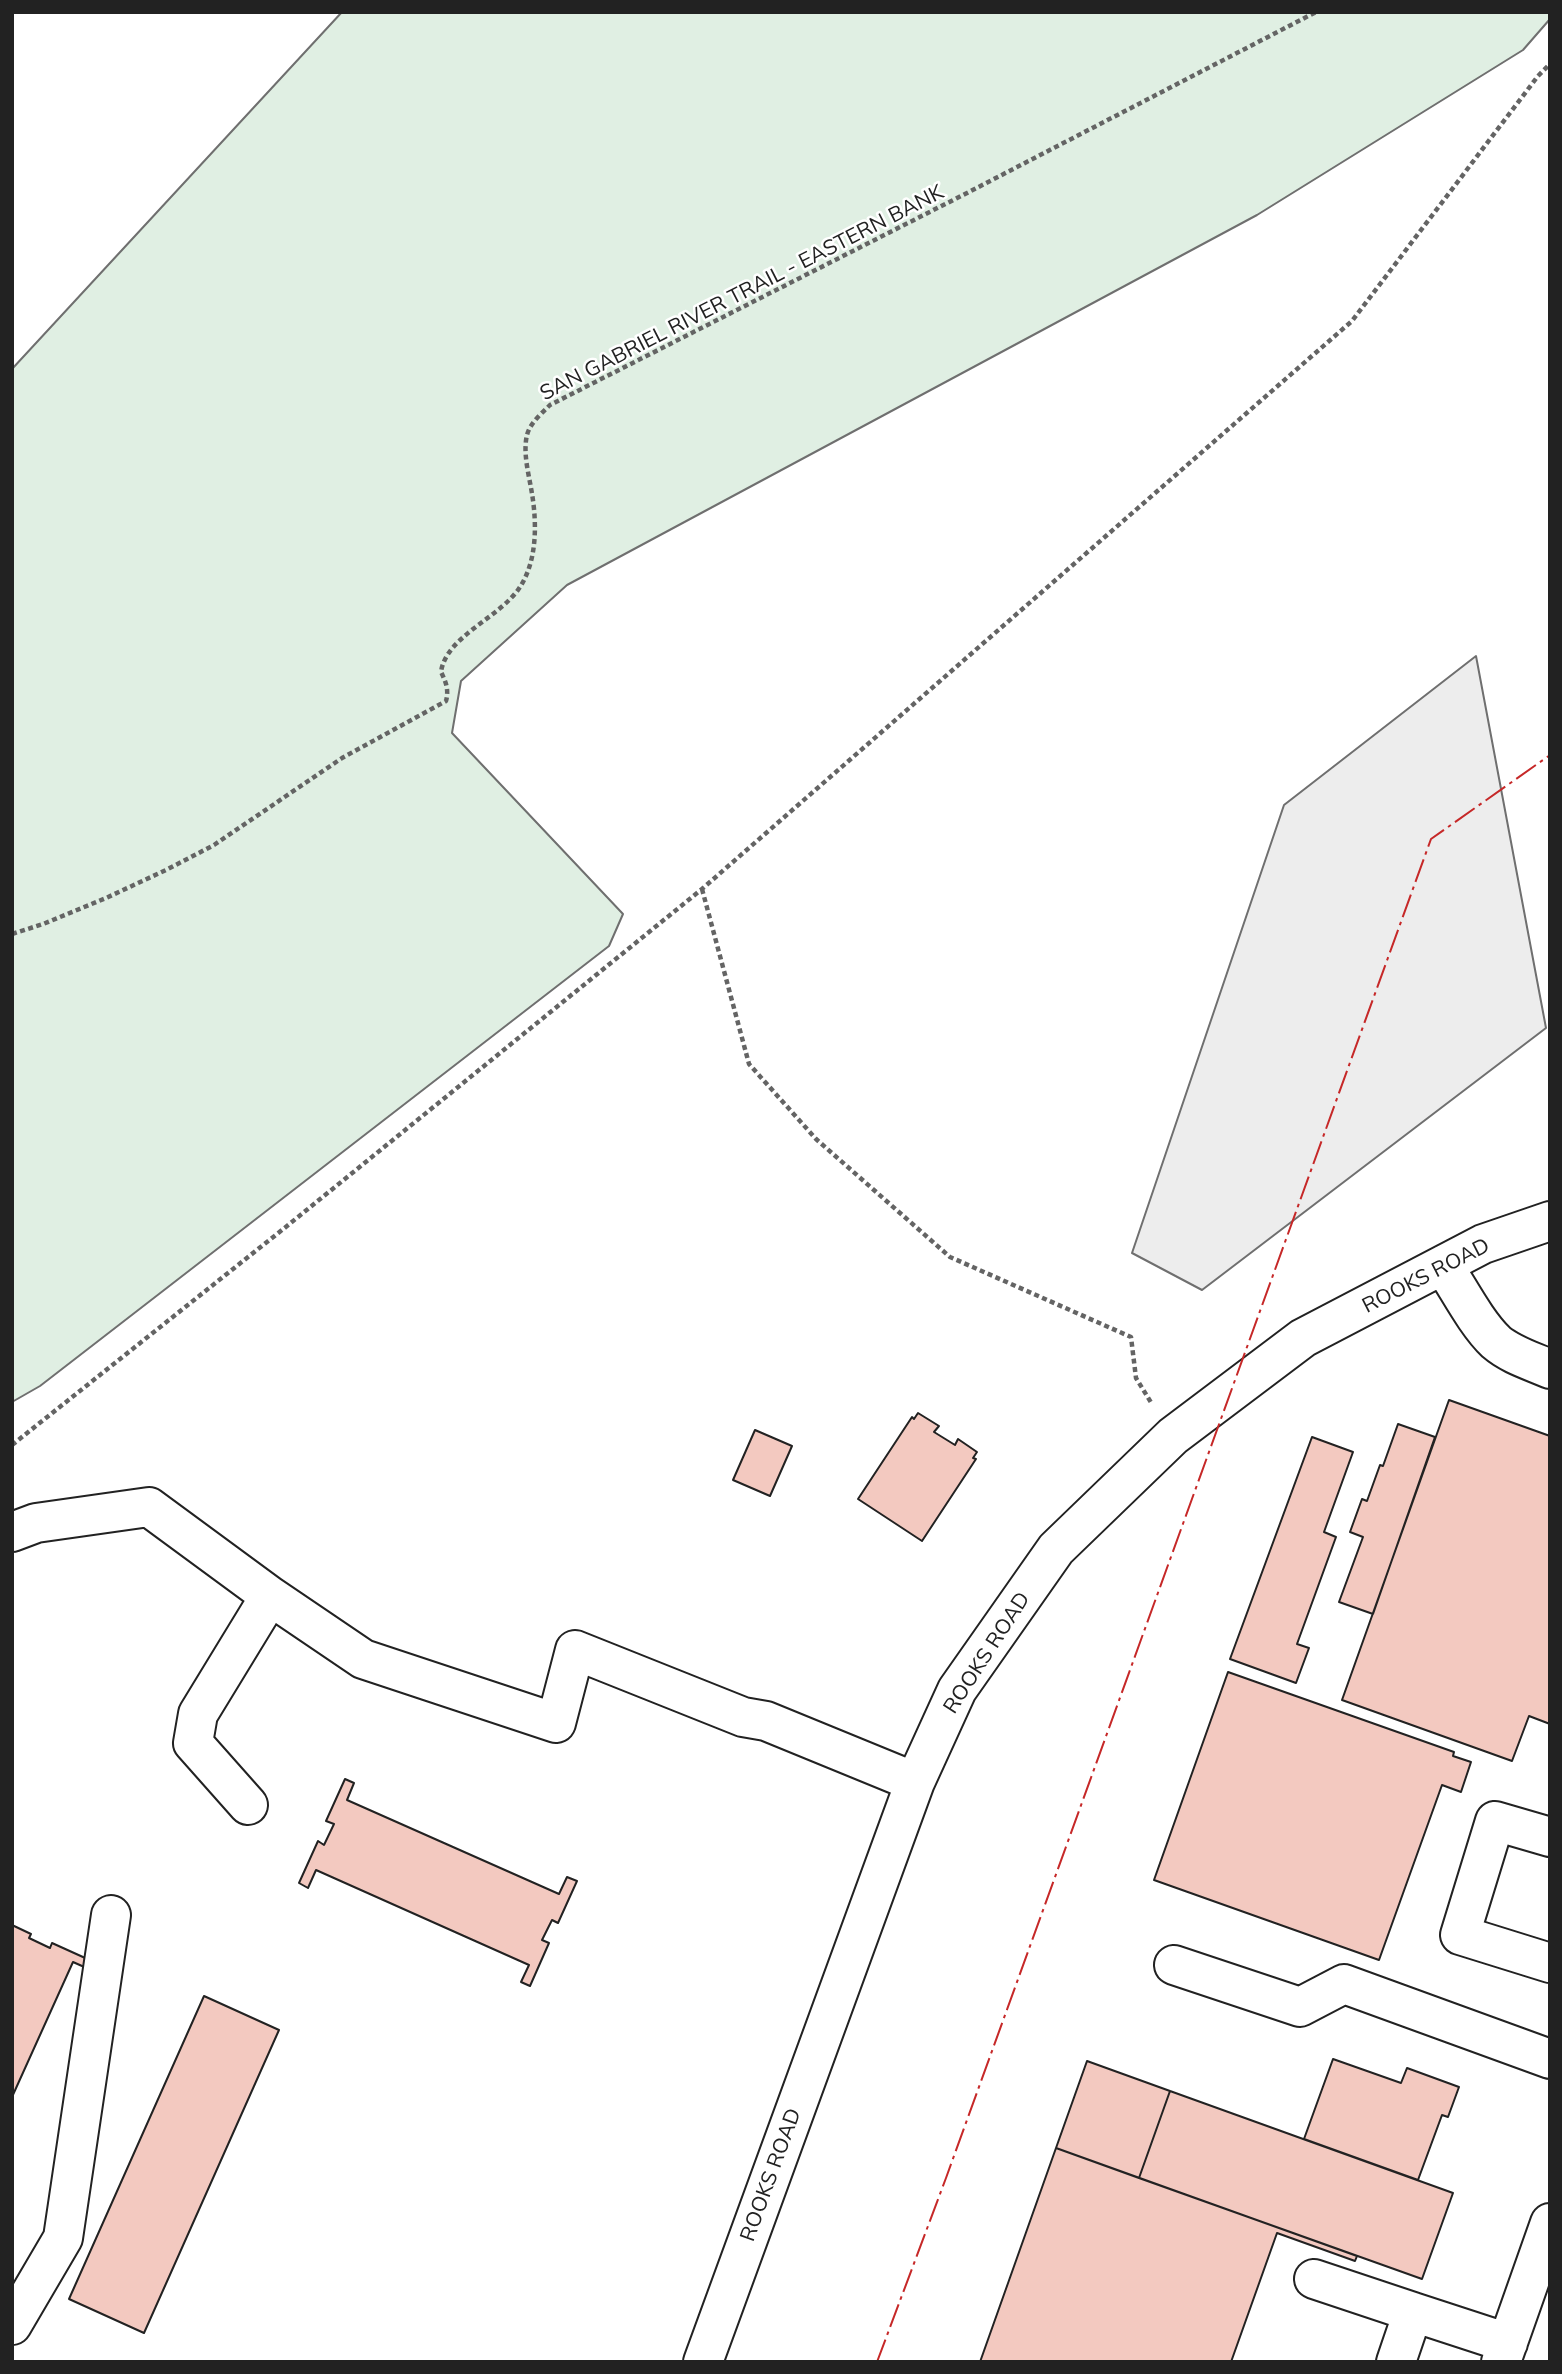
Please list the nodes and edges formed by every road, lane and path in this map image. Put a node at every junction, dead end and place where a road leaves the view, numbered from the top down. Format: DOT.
graph roads {
  1 [pos="1316,12"];
  2 [pos="1550,64"];
  3 [pos="702,889"];
  4 [pos="12,934"];
  5 [pos="1550,1222"];
  6 [pos="1443,1265"];
  7 [pos="1550,1368"];
  8 [pos="1172,1436"];
  9 [pos="12,1445"];
  10 [pos="12,1532"];
  11 [pos="270,1596"];
  12 [pos="915,1782"];
  13 [pos="248,1805"];
  14 [pos="1550,1836"];
  15 [pos="111,1915"];
  16 [pos="1550,1964"];
  17 [pos="1174,1965"];
  18 [pos="1550,2059"];
  19 [pos="1550,2222"];
  20 [pos="1314,2279"];
  21 [pos="1413,2312"];
  22 [pos="12,2325"];
  23 [pos="1505,2353"];
  24 [pos="703,2362"];
  25 [pos="1396,2362"];
  1 -- 4 [label="path, SAN GABRIEL RIVER TRAIL - EASTERN BANK"];
  2 -- 3 [label="path"];
  3 -- 8 [label="path"];
  3 -- 9 [label="path"];
  5 -- 6 [label="street, ROOKS ROAD"];
  6 -- 7 [label="street"];
  6 -- 8 [label="street, ROOKS ROAD"];
  8 -- 12 [label="street, ROOKS ROAD"];
  10 -- 11 [label="street"];
  11 -- 12 [label="street"];
  11 -- 13 [label="street"];
  12 -- 24 [label="street, ROOKS ROAD"];
  14 -- 16 [label="street"];
  15 -- 22 [label="street"];
  17 -- 18 [label="street"];
  19 -- 23 [label="street"];
  20 -- 21 [label="street"];
  21 -- 23 [label="street"];
  21 -- 25 [label="street"];
}
